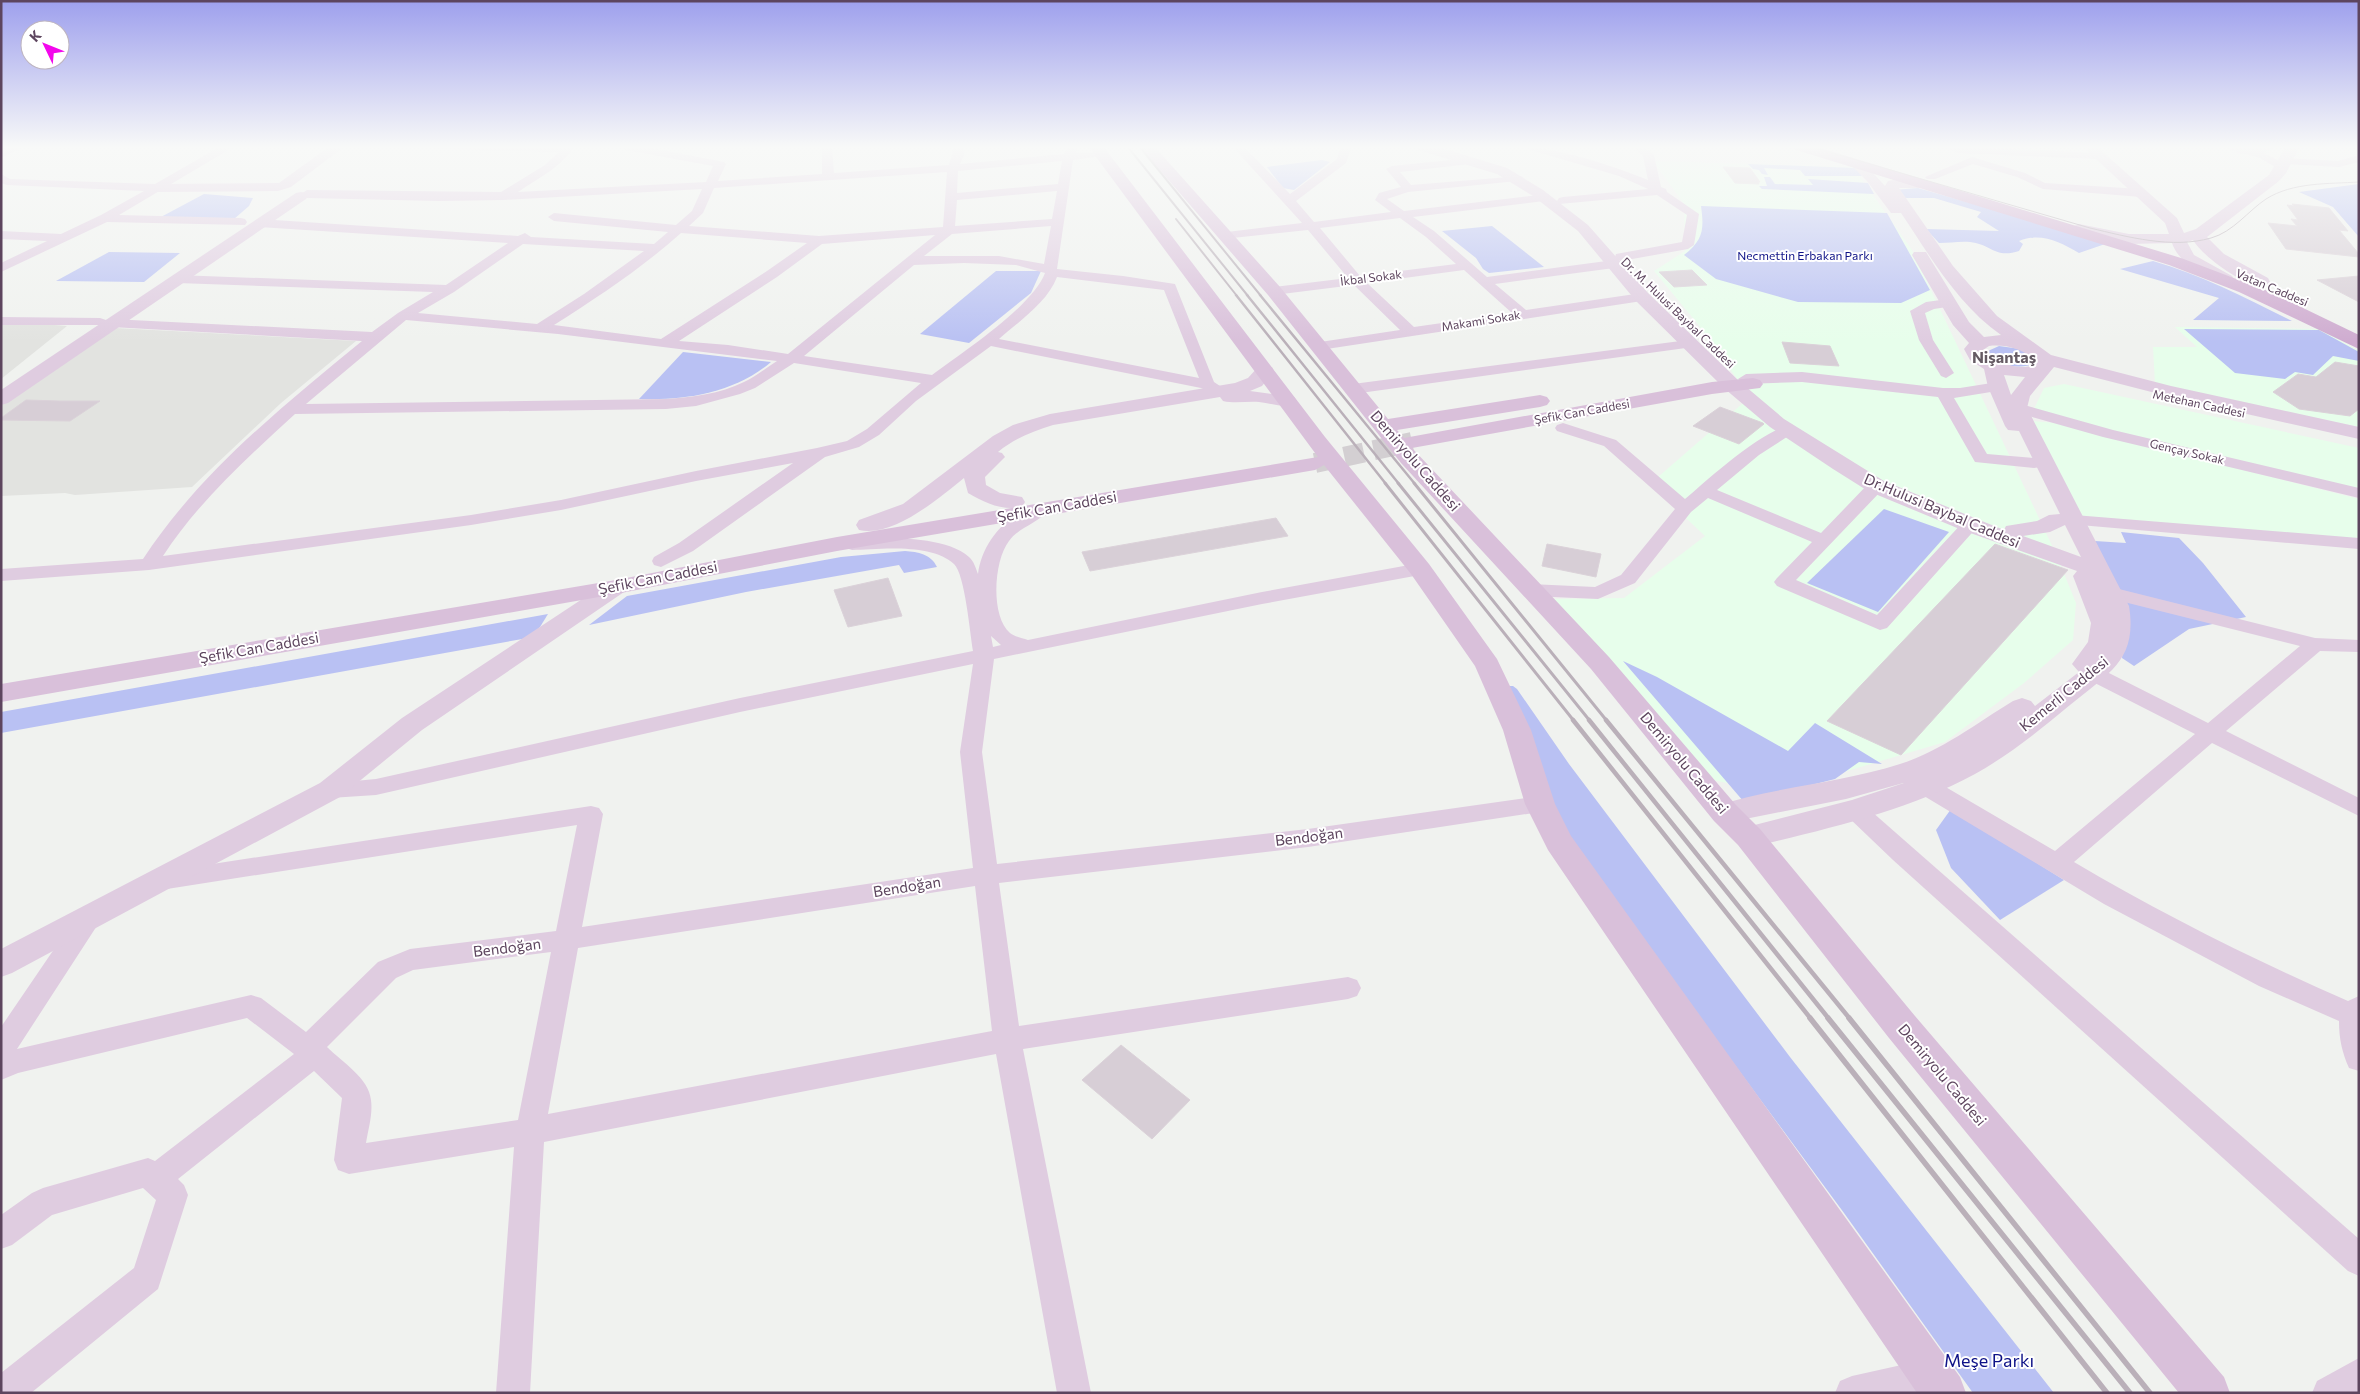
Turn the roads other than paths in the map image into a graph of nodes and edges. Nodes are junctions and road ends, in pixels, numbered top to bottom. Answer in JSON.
{"nodes":[{"id":1,"x":117,"y":211,"type":"edge"},
{"id":2,"x":253,"y":211,"type":"edge"},
{"id":3,"x":277,"y":211,"type":"edge"},
{"id":4,"x":557,"y":211,"type":"edge"},
{"id":5,"x":698,"y":211,"type":"edge"},
{"id":6,"x":950,"y":211,"type":"edge"},
{"id":7,"x":1060,"y":211,"type":"edge"},
{"id":8,"x":1133,"y":211,"type":"edge"},
{"id":9,"x":1206,"y":211,"type":"edge"},
{"id":10,"x":1299,"y":211,"type":"edge"},
{"id":11,"x":1396,"y":211,"type":"edge"},
{"id":12,"x":1432,"y":211,"type":"edge"},
{"id":13,"x":1561,"y":211,"type":"edge"},
{"id":14,"x":1575,"y":211,"type":"edge"},
{"id":15,"x":1689,"y":211,"type":"edge"},
{"id":16,"x":1897,"y":211,"type":"edge"},
{"id":17,"x":1908,"y":211,"type":"edge"},
{"id":18,"x":2020,"y":211,"type":"edge"},
{"id":19,"x":2045,"y":211,"type":"edge"},
{"id":20,"x":2156,"y":211,"type":"edge"},
{"id":21,"x":2228,"y":211,"type":"edge"},
{"id":22,"x":1401,"y":215,"type":"junction"},
{"id":23,"x":554,"y":217,"type":"junction"},
{"id":24,"x":105,"y":218,"type":"junction"},
{"id":25,"x":2043,"y":219,"type":"junction"},
{"id":26,"x":241,"y":222,"type":"junction"},
{"id":27,"x":1058,"y":222,"type":"junction"},
{"id":28,"x":2086,"y":222,"type":"junction"},
{"id":29,"x":259,"y":223,"type":"junction"},
{"id":30,"x":1312,"y":226,"type":"junction"},
{"id":31,"x":2204,"y":228,"type":"junction"},
{"id":32,"x":679,"y":229,"type":"junction"},
{"id":33,"x":949,"y":230,"type":"junction"},
{"id":34,"x":1,"y":235,"type":"edge"},
{"id":35,"x":2177,"y":235,"type":"junction"},
{"id":36,"x":1228,"y":236,"type":"junction"},
{"id":37,"x":64,"y":238,"type":"junction"},
{"id":38,"x":520,"y":240,"type":"junction"},
{"id":39,"x":819,"y":240,"type":"junction"},
{"id":40,"x":2148,"y":240,"type":"junction"},
{"id":41,"x":657,"y":248,"type":"junction"},
{"id":42,"x":912,"y":261,"type":"junction"},
{"id":43,"x":1618,"y":261,"type":"junction"},
{"id":44,"x":1468,"y":266,"type":"junction"},
{"id":45,"x":1,"y":268,"type":"edge"},
{"id":46,"x":1051,"y":271,"type":"junction"},
{"id":47,"x":177,"y":279,"type":"junction"},
{"id":48,"x":1357,"y":280,"type":"junction"},
{"id":49,"x":1485,"y":281,"type":"junction"},
{"id":50,"x":2229,"y":282,"type":"junction"},
{"id":51,"x":2262,"y":282,"type":"junction"},
{"id":52,"x":449,"y":289,"type":"junction"},
{"id":53,"x":1274,"y":291,"type":"junction"},
{"id":54,"x":1642,"y":297,"type":"junction"},
{"id":55,"x":1948,"y":303,"type":"junction"},
{"id":56,"x":1523,"y":315,"type":"junction"},
{"id":57,"x":403,"y":316,"type":"junction"},
{"id":58,"x":1,"y":321,"type":"edge"},
{"id":59,"x":106,"y":322,"type":"junction"},
{"id":60,"x":540,"y":328,"type":"junction"},
{"id":61,"x":2359,"y":328,"type":"edge"},
{"id":62,"x":1412,"y":332,"type":"junction"},
{"id":63,"x":376,"y":337,"type":"junction"},
{"id":64,"x":988,"y":341,"type":"junction"},
{"id":65,"x":1980,"y":343,"type":"junction"},
{"id":66,"x":2359,"y":343,"type":"edge"},
{"id":67,"x":664,"y":344,"type":"junction"},
{"id":68,"x":1688,"y":344,"type":"junction"},
{"id":69,"x":1320,"y":346,"type":"junction"},
{"id":70,"x":2029,"y":348,"type":"junction"},
{"id":71,"x":792,"y":358,"type":"junction"},
{"id":72,"x":2043,"y":364,"type":"junction"},
{"id":73,"x":1993,"y":366,"type":"junction"},
{"id":74,"x":1265,"y":371,"type":"junction"},
{"id":75,"x":1946,"y":374,"type":"dead end"},
{"id":76,"x":934,"y":380,"type":"junction"},
{"id":77,"x":1739,"y":380,"type":"junction"},
{"id":78,"x":1696,"y":386,"type":"junction"},
{"id":79,"x":1998,"y":387,"type":"junction"},
{"id":80,"x":1,"y":388,"type":"edge"},
{"id":81,"x":1214,"y":388,"type":"junction"},
{"id":82,"x":1353,"y":388,"type":"junction"},
{"id":83,"x":1943,"y":393,"type":"junction"},
{"id":84,"x":1,"y":399,"type":"edge"},
{"id":85,"x":1287,"y":402,"type":"junction"},
{"id":86,"x":2017,"y":408,"type":"junction"},
{"id":87,"x":289,"y":409,"type":"junction"},
{"id":88,"x":1563,"y":428,"type":"junction"},
{"id":89,"x":1786,"y":430,"type":"junction"},
{"id":90,"x":2359,"y":433,"type":"edge"},
{"id":91,"x":2359,"y":439,"type":"edge"},
{"id":92,"x":1402,"y":440,"type":"junction"},
{"id":93,"x":819,"y":453,"type":"junction"},
{"id":94,"x":2034,"y":462,"type":"junction"},
{"id":95,"x":1876,"y":486,"type":"junction"},
{"id":96,"x":1706,"y":491,"type":"junction"},
{"id":97,"x":2359,"y":493,"type":"edge"},
{"id":98,"x":1014,"y":502,"type":"junction"},
{"id":99,"x":1685,"y":508,"type":"junction"},
{"id":100,"x":1039,"y":510,"type":"junction"},
{"id":101,"x":2065,"y":520,"type":"junction"},
{"id":102,"x":867,"y":525,"type":"junction"},
{"id":103,"x":1970,"y":525,"type":"junction"},
{"id":104,"x":2014,"y":531,"type":"junction"},
{"id":105,"x":1824,"y":540,"type":"junction"},
{"id":106,"x":837,"y":544,"type":"junction"},
{"id":107,"x":2359,"y":544,"type":"edge"},
{"id":108,"x":661,"y":561,"type":"junction"},
{"id":109,"x":149,"y":564,"type":"junction"},
{"id":110,"x":1420,"y":569,"type":"junction"},
{"id":111,"x":2091,"y":570,"type":"junction"},
{"id":112,"x":1,"y":575,"type":"edge"},
{"id":113,"x":616,"y":587,"type":"junction"},
{"id":114,"x":1530,"y":590,"type":"junction"},
{"id":115,"x":2315,"y":644,"type":"junction"},
{"id":116,"x":982,"y":645,"type":"junction"},
{"id":117,"x":1028,"y":646,"type":"junction"},
{"id":118,"x":2359,"y":646,"type":"edge"},
{"id":119,"x":2094,"y":674,"type":"junction"},
{"id":120,"x":1,"y":676,"type":"edge"},
{"id":121,"x":1,"y":693,"type":"edge"},
{"id":122,"x":2210,"y":733,"type":"junction"},
{"id":123,"x":1915,"y":780,"type":"junction"},
{"id":124,"x":330,"y":790,"type":"junction"},
{"id":125,"x":1540,"y":804,"type":"junction"},
{"id":126,"x":2359,"y":808,"type":"edge"},
{"id":127,"x":1855,"y":810,"type":"junction"},
{"id":128,"x":1737,"y":825,"type":"junction"},
{"id":129,"x":2056,"y":864,"type":"junction"},
{"id":130,"x":986,"y":875,"type":"junction"},
{"id":131,"x":156,"y":881,"type":"junction"},
{"id":132,"x":89,"y":918,"type":"junction"},
{"id":133,"x":566,"y":940,"type":"junction"},
{"id":134,"x":1,"y":964,"type":"edge"},
{"id":135,"x":1348,"y":988,"type":"dead end"},
{"id":136,"x":2356,"y":1014,"type":"edge"},
{"id":137,"x":1007,"y":1040,"type":"junction"},
{"id":138,"x":1,"y":1050,"type":"edge"},
{"id":139,"x":312,"y":1051,"type":"junction"},
{"id":140,"x":2359,"y":1059,"type":"edge"},
{"id":141,"x":1,"y":1068,"type":"edge"},
{"id":142,"x":530,"y":1131,"type":"junction"},
{"id":143,"x":155,"y":1179,"type":"junction"},
{"id":144,"x":1,"y":1234,"type":"edge"},
{"id":145,"x":2359,"y":1260,"type":"edge"},
{"id":146,"x":2359,"y":1375,"type":"edge"},
{"id":147,"x":1939,"y":1384,"type":"edge"},
{"id":148,"x":4,"y":1393,"type":"edge"},
{"id":149,"x":513,"y":1393,"type":"edge"},
{"id":150,"x":1074,"y":1393,"type":"edge"},
{"id":151,"x":1852,"y":1393,"type":"edge"},
{"id":152,"x":2208,"y":1393,"type":"edge"},
{"id":153,"x":2330,"y":1393,"type":"edge"}],
"edges":[{"from":1,"to":24,"type":"street"},
{"from":2,"to":26,"type":"street"},
{"from":3,"to":29,"type":"street"},
{"from":4,"to":23,"type":"street"},
{"from":5,"to":32,"type":"street"},
{"from":6,"to":33,"type":"street"},
{"from":7,"to":27,"type":"street"},
{"from":8,"to":74,"type":"main road"},
{"from":9,"to":36,"type":"main road","name":"Demiryolu Caddesi"},
{"from":10,"to":30,"type":"street"},
{"from":11,"to":22,"type":"street"},
{"from":12,"to":22,"type":"street"},
{"from":13,"to":43,"type":"street","name":"Dr. M. Hulusi Baybal Caddesi"},
{"from":14,"to":43,"type":"street","name":"Dr. M. Hulusi Baybal Caddesi"},
{"from":15,"to":43,"type":"street"},
{"from":16,"to":55,"type":"street"},
{"from":17,"to":70,"type":"street"},
{"from":18,"to":25,"type":"main road","name":"Vatan Caddesi"},
{"from":19,"to":28,"type":"main road","name":"Vatan Caddesi"},
{"from":20,"to":35,"type":"street"},
{"from":21,"to":31,"type":"street"},
{"from":22,"to":30,"type":"street"},
{"from":22,"to":44,"type":"street"},
{"from":23,"to":32,"type":"street"},
{"from":23,"to":38,"type":"street"},
{"from":24,"to":26,"type":"street"},
{"from":24,"to":37,"type":"street"},
{"from":25,"to":40,"type":"street"},
{"from":25,"to":50,"type":"main road","name":"Vatan Caddesi"},
{"from":26,"to":59,"type":"street"},
{"from":27,"to":33,"type":"street"},
{"from":27,"to":46,"type":"street"},
{"from":28,"to":35,"type":"street"},
{"from":28,"to":40,"type":"main road","name":"Vatan Caddesi"},
{"from":29,"to":38,"type":"street"},
{"from":29,"to":47,"type":"street"},
{"from":30,"to":36,"type":"street"},
{"from":30,"to":48,"type":"street"},
{"from":31,"to":35,"type":"street"},
{"from":31,"to":51,"type":"street"},
{"from":32,"to":39,"type":"street"},
{"from":32,"to":41,"type":"street"},
{"from":33,"to":39,"type":"street"},
{"from":33,"to":42,"type":"street"},
{"from":34,"to":37,"type":"street"},
{"from":35,"to":40,"type":"main road","name":"Vatan Caddesi"},
{"from":35,"to":50,"type":"street"},
{"from":35,"to":51,"type":"main road","name":"Vatan Caddesi"},
{"from":36,"to":53,"type":"main road","name":"Demiryolu Caddesi"},
{"from":37,"to":45,"type":"street"},
{"from":38,"to":41,"type":"street"},
{"from":38,"to":52,"type":"street"},
{"from":39,"to":67,"type":"street"},
{"from":41,"to":60,"type":"street"},
{"from":42,"to":46,"type":"street"},
{"from":42,"to":71,"type":"street"},
{"from":43,"to":49,"type":"street"},
{"from":43,"to":54,"type":"street","name":"Dr. M. Hulusi Baybal Caddesi"},
{"from":43,"to":77,"type":"street","name":"Dr. M. Hulusi Baybal Caddesi"},
{"from":44,"to":48,"type":"street","name":"İkbal Sokak"},
{"from":44,"to":49,"type":"street"},
{"from":46,"to":64,"type":"street"},
{"from":46,"to":81,"type":"street"},
{"from":47,"to":52,"type":"street"},
{"from":47,"to":59,"type":"street"},
{"from":48,"to":53,"type":"street","name":"İkbal Sokak"},
{"from":48,"to":62,"type":"street"},
{"from":49,"to":56,"type":"street"},
{"from":50,"to":66,"type":"main road","name":"Vatan Caddesi"},
{"from":51,"to":61,"type":"main road","name":"Vatan Caddesi"},
{"from":52,"to":57,"type":"street"},
{"from":53,"to":69,"type":"main road","name":"Demiryolu Caddesi"},
{"from":54,"to":56,"type":"street","name":"Makami Sokak"},
{"from":54,"to":68,"type":"street","name":"Dr. M. Hulusi Baybal Caddesi"},
{"from":55,"to":65,"type":"street"},
{"from":55,"to":75,"type":"street"},
{"from":56,"to":62,"type":"street","name":"Makami Sokak"},
{"from":57,"to":60,"type":"street"},
{"from":57,"to":63,"type":"street"},
{"from":58,"to":59,"type":"street"},
{"from":59,"to":63,"type":"street"},
{"from":59,"to":80,"type":"street"},
{"from":59,"to":84,"type":"street"},
{"from":60,"to":67,"type":"street"},
{"from":62,"to":69,"type":"street","name":"Makami Sokak"},
{"from":63,"to":87,"type":"street"},
{"from":64,"to":76,"type":"street"},
{"from":64,"to":81,"type":"street"},
{"from":65,"to":70,"type":"street"},
{"from":65,"to":73,"type":"street"},
{"from":67,"to":71,"type":"street"},
{"from":68,"to":77,"type":"street","name":"Dr. M. Hulusi Baybal Caddesi"},
{"from":68,"to":82,"type":"street"},
{"from":69,"to":82,"type":"main road","name":"Demiryolu Caddesi"},
{"from":70,"to":72,"type":"street"},
{"from":71,"to":76,"type":"street"},
{"from":71,"to":87,"type":"street"},
{"from":72,"to":73,"type":"street"},
{"from":72,"to":86,"type":"street"},
{"from":72,"to":90,"type":"street","name":"Metehan Caddesi"},
{"from":72,"to":91,"type":"street","name":"Metehan Caddesi"},
{"from":73,"to":79,"type":"street","name":"Kemerli Caddesi"},
{"from":74,"to":81,"type":"street"},
{"from":74,"to":85,"type":"main road"},
{"from":76,"to":93,"type":"street"},
{"from":77,"to":78,"type":"main road","name":"Şefik Can Caddesi"},
{"from":77,"to":83,"type":"street"},
{"from":77,"to":89,"type":"street","name":"Dr.Hulusi Baybal Caddesi"},
{"from":77,"to":104,"type":"street","name":"Dr.Hulusi Baybal Caddesi"},
{"from":78,"to":88,"type":"main road"},
{"from":78,"to":92,"type":"main road","name":"Şefik Can Caddesi"},
{"from":78,"to":92,"type":"main road"},
{"from":79,"to":83,"type":"street"},
{"from":79,"to":94,"type":"street","name":"Kemerli Caddesi"},
{"from":81,"to":102,"type":"street"},
{"from":82,"to":92,"type":"main road","name":"Demiryolu Caddesi"},
{"from":83,"to":94,"type":"street"},
{"from":85,"to":98,"type":"street"},
{"from":85,"to":110,"type":"main road"},
{"from":86,"to":97,"type":"street","name":"Gençay Sokak"},
{"from":86,"to":101,"type":"street","name":"Kemerli Caddesi"},
{"from":87,"to":109,"type":"street"},
{"from":88,"to":92,"type":"main road"},
{"from":88,"to":99,"type":"street"},
{"from":89,"to":95,"type":"street","name":"Dr.Hulusi Baybal Caddesi"},
{"from":89,"to":96,"type":"street"},
{"from":92,"to":114,"type":"main road","name":"Demiryolu Caddesi"},
{"from":93,"to":108,"type":"street"},
{"from":93,"to":109,"type":"street"},
{"from":94,"to":101,"type":"street","name":"Kemerli Caddesi"},
{"from":95,"to":103,"type":"street","name":"Dr.Hulusi Baybal Caddesi"},
{"from":95,"to":105,"type":"street"},
{"from":96,"to":99,"type":"street"},
{"from":96,"to":105,"type":"street"},
{"from":98,"to":100,"type":"main road","name":"Şefik Can Caddesi"},
{"from":98,"to":102,"type":"main road","name":"Şefik Can Caddesi"},
{"from":99,"to":114,"type":"street"},
{"from":100,"to":106,"type":"main road","name":"Şefik Can Caddesi"},
{"from":100,"to":117,"type":"street"},
{"from":101,"to":104,"type":"street"},
{"from":101,"to":107,"type":"street"},
{"from":101,"to":111,"type":"street","name":"Kemerli Caddesi"},
{"from":101,"to":111,"type":"street","name":"Kemerli Caddesi"},
{"from":102,"to":108,"type":"main road","name":"Şefik Can Caddesi"},
{"from":103,"to":105,"type":"street"},
{"from":103,"to":111,"type":"street","name":"Dr.Hulusi Baybal Caddesi"},
{"from":104,"to":111,"type":"street","name":"Dr.Hulusi Baybal Caddesi"},
{"from":106,"to":113,"type":"main road","name":"Şefik Can Caddesi"},
{"from":106,"to":116,"type":"street"},
{"from":108,"to":120,"type":"main road","name":"Şefik Can Caddesi"},
{"from":109,"to":112,"type":"street"},
{"from":110,"to":117,"type":"street"},
{"from":110,"to":125,"type":"main road"},
{"from":111,"to":115,"type":"street"},
{"from":111,"to":119,"type":"street","name":"Kemerli Caddesi"},
{"from":111,"to":123,"type":"street","name":"Kemerli Caddesi"},
{"from":113,"to":121,"type":"main road","name":"Şefik Can Caddesi"},
{"from":113,"to":124,"type":"street"},
{"from":114,"to":128,"type":"main road","name":"Demiryolu Caddesi"},
{"from":115,"to":118,"type":"street"},
{"from":115,"to":122,"type":"street"},
{"from":116,"to":117,"type":"street"},
{"from":116,"to":124,"type":"street"},
{"from":116,"to":130,"type":"street"},
{"from":119,"to":122,"type":"street"},
{"from":119,"to":123,"type":"street","name":"Kemerli Caddesi"},
{"from":122,"to":126,"type":"street"},
{"from":122,"to":129,"type":"street"},
{"from":123,"to":127,"type":"street","name":"Kemerli Caddesi"},
{"from":123,"to":128,"type":"street","name":"Kemerli Caddesi"},
{"from":123,"to":129,"type":"street"},
{"from":124,"to":131,"type":"street"},
{"from":125,"to":130,"type":"street","name":"Bendoğan"},
{"from":125,"to":147,"type":"main road"},
{"from":127,"to":128,"type":"street","name":"Kemerli Caddesi"},
{"from":127,"to":145,"type":"street"},
{"from":128,"to":152,"type":"main road","name":"Demiryolu Caddesi"},
{"from":129,"to":136,"type":"street"},
{"from":130,"to":133,"type":"street","name":"Bendoğan"},
{"from":130,"to":137,"type":"street"},
{"from":131,"to":132,"type":"street"},
{"from":131,"to":133,"type":"street"},
{"from":132,"to":134,"type":"street"},
{"from":132,"to":138,"type":"street"},
{"from":133,"to":139,"type":"street","name":"Bendoğan"},
{"from":133,"to":142,"type":"street"},
{"from":135,"to":137,"type":"street"},
{"from":136,"to":140,"type":"street"},
{"from":137,"to":142,"type":"street"},
{"from":137,"to":150,"type":"street"},
{"from":139,"to":141,"type":"street"},
{"from":139,"to":142,"type":"street"},
{"from":139,"to":143,"type":"street","name":"Bendoğan"},
{"from":142,"to":149,"type":"street"},
{"from":143,"to":144,"type":"street"},
{"from":143,"to":148,"type":"street"},
{"from":146,"to":153,"type":"street"},
{"from":147,"to":151,"type":"street"}]}
